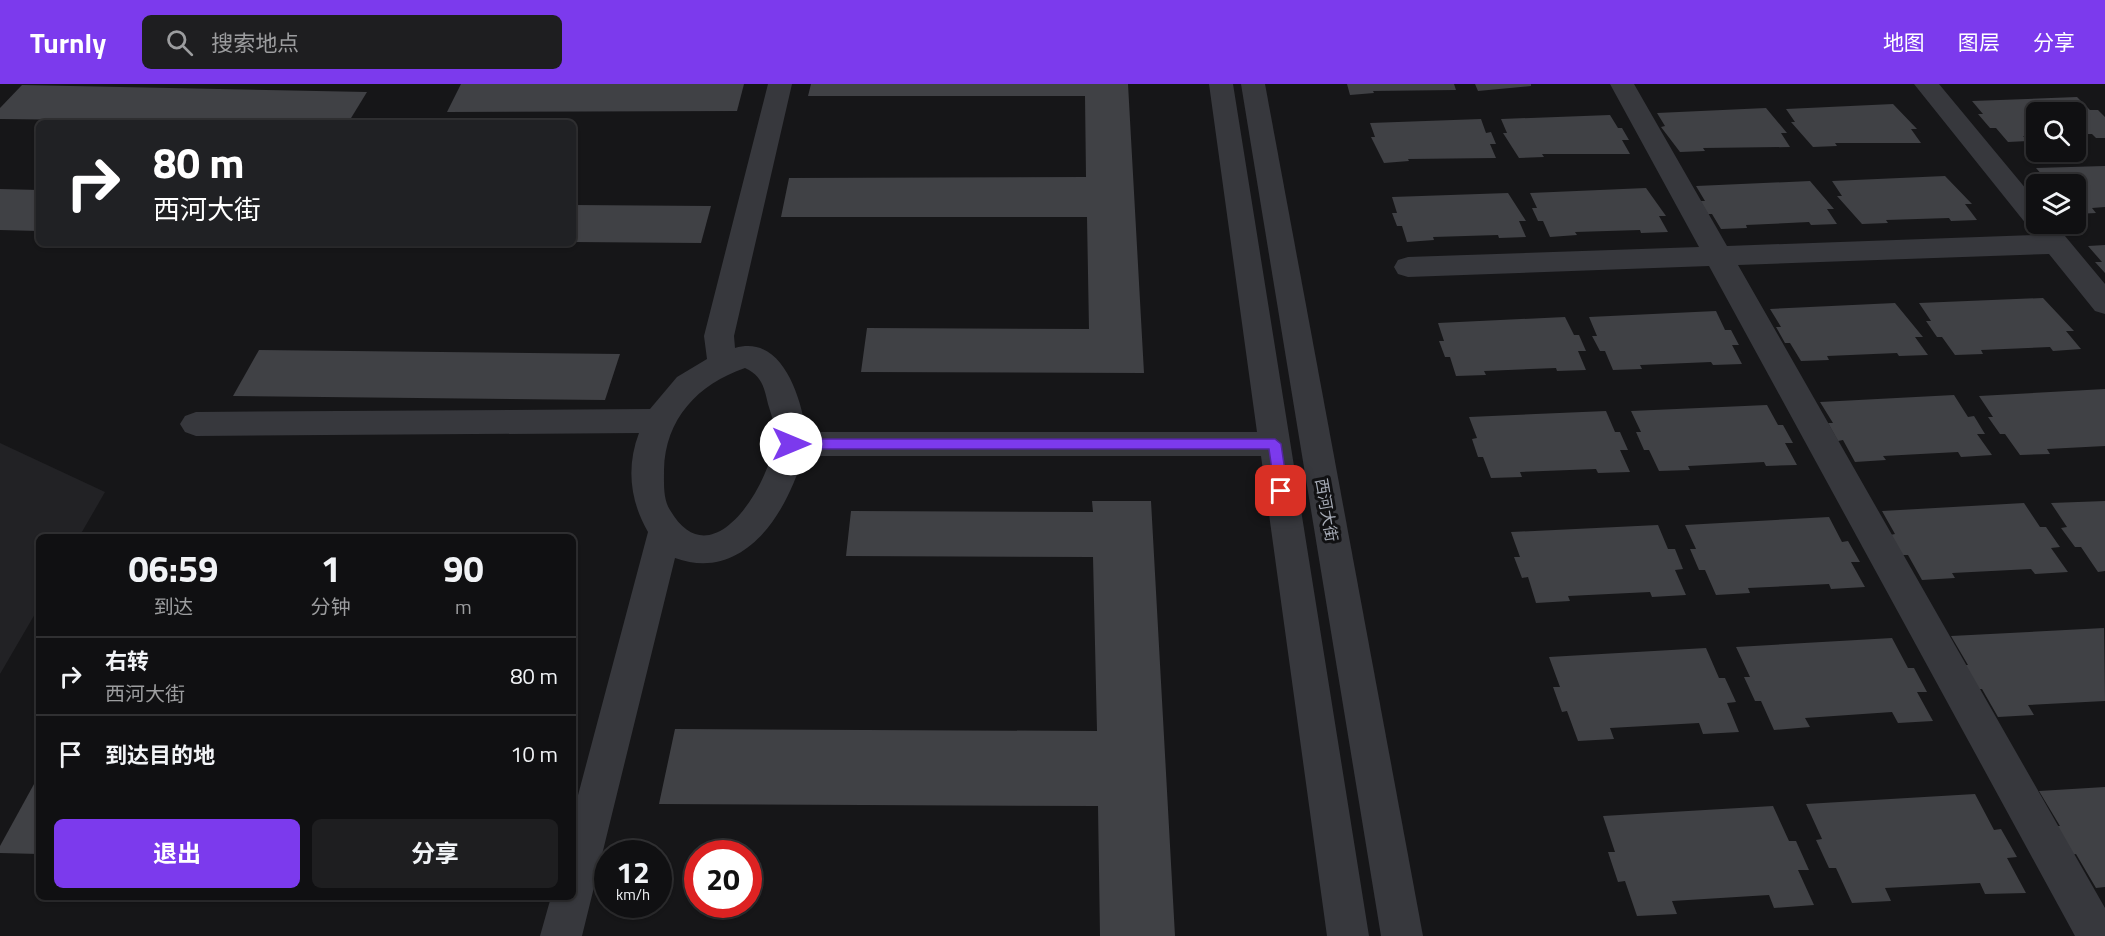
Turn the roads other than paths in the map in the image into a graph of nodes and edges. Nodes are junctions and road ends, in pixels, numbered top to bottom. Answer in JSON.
{"nodes":[{"id":1,"x":780,"y":84,"type":"edge"},
{"id":2,"x":1221,"y":84,"type":"edge"},
{"id":3,"x":1252,"y":84,"type":"edge"},
{"id":4,"x":1622,"y":84,"type":"edge"},
{"id":5,"x":1926,"y":84,"type":"edge"},
{"id":6,"x":2026,"y":207,"type":"edge"},
{"id":7,"x":2026,"y":230,"type":"edge"},
{"id":8,"x":2048,"y":234,"type":"edge"},
{"id":9,"x":1718,"y":256,"type":"junction"},
{"id":10,"x":1408,"y":267,"type":"dead end"},
{"id":11,"x":2105,"y":304,"type":"edge"},
{"id":12,"x":722,"y":362,"type":"junction"},
{"id":13,"x":657,"y":421,"type":"junction"},
{"id":14,"x":196,"y":424,"type":"dead end"},
{"id":15,"x":791,"y":444,"type":"junction"},
{"id":16,"x":1275,"y":444,"type":"junction"},
{"id":17,"x":665,"y":531,"type":"junction"},
{"id":18,"x":576,"y":879,"type":"edge"},
{"id":19,"x":570,"y":900,"type":"edge"},
{"id":20,"x":561,"y":936,"type":"edge"},
{"id":21,"x":1348,"y":936,"type":"edge"},
{"id":22,"x":1402,"y":936,"type":"edge"},
{"id":23,"x":2098,"y":936,"type":"edge"}],
"edges":[{"from":1,"to":12,"type":"street"},
{"from":2,"to":16,"type":"street"},
{"from":3,"to":22,"type":"street","name":"西河大街"},
{"from":4,"to":9,"type":"street"},
{"from":5,"to":6,"type":"street"},
{"from":7,"to":9,"type":"street"},
{"from":8,"to":11,"type":"street"},
{"from":9,"to":10,"type":"street"},
{"from":9,"to":23,"type":"street"},
{"from":12,"to":13,"type":"street"},
{"from":12,"to":15,"type":"street"},
{"from":13,"to":14,"type":"street"},
{"from":13,"to":17,"type":"street"},
{"from":15,"to":16,"type":"street"},
{"from":15,"to":17,"type":"street"},
{"from":16,"to":21,"type":"street"},
{"from":17,"to":18,"type":"street"},
{"from":19,"to":20,"type":"street"}]}
